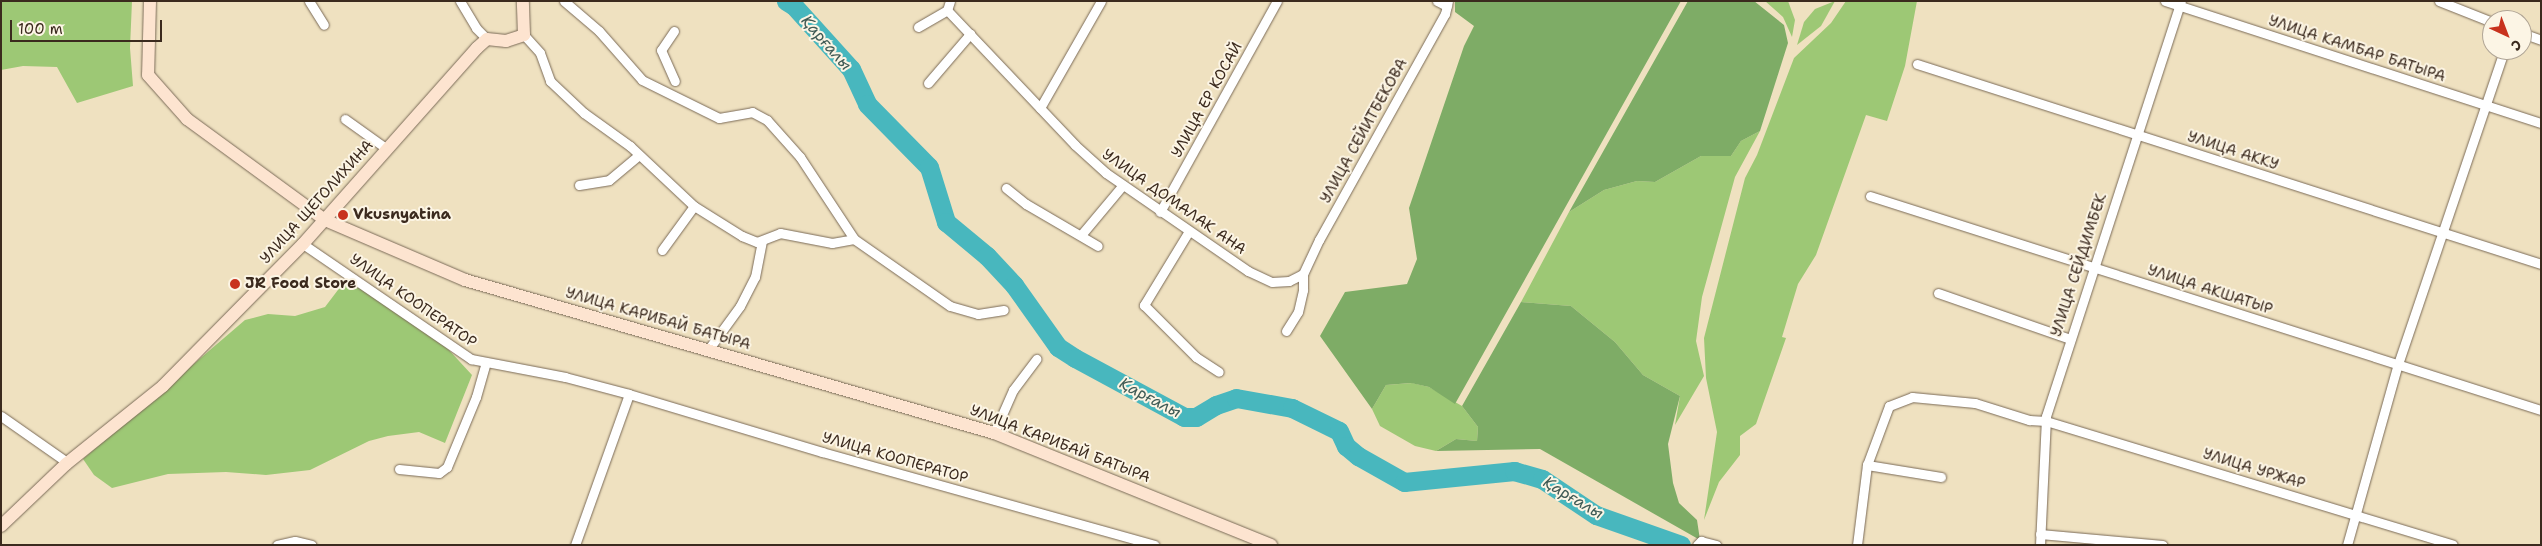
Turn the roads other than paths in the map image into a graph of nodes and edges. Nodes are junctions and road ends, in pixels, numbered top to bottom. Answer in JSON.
{"nodes":[{"id":1,"x":150,"y":1,"type":"edge"},
{"id":2,"x":309,"y":1,"type":"edge"},
{"id":3,"x":460,"y":1,"type":"edge"},
{"id":4,"x":523,"y":1,"type":"edge"},
{"id":5,"x":564,"y":1,"type":"edge"},
{"id":6,"x":1101,"y":1,"type":"edge"},
{"id":7,"x":1278,"y":1,"type":"edge"},
{"id":8,"x":1437,"y":1,"type":"edge"},
{"id":9,"x":2165,"y":1,"type":"edge"},
{"id":10,"x":2439,"y":1,"type":"edge"},
{"id":11,"x":1447,"y":4,"type":"edge"},
{"id":12,"x":2180,"y":4,"type":"edge"},
{"id":13,"x":949,"y":6,"type":"edge"},
{"id":14,"x":2482,"y":18,"type":"edge"},
{"id":15,"x":324,"y":25,"type":"dead end"},
{"id":16,"x":918,"y":27,"type":"dead end"},
{"id":17,"x":674,"y":31,"type":"dead end"},
{"id":18,"x":970,"y":34,"type":"junction"},
{"id":19,"x":524,"y":36,"type":"junction"},
{"id":20,"x":488,"y":39,"type":"junction"},
{"id":21,"x":2501,"y":60,"type":"edge"},
{"id":22,"x":1917,"y":64,"type":"dead end"},
{"id":23,"x":928,"y":83,"type":"dead end"},
{"id":24,"x":666,"y":91,"type":"junction"},
{"id":25,"x":2486,"y":106,"type":"junction"},
{"id":26,"x":1040,"y":108,"type":"junction"},
{"id":27,"x":345,"y":120,"type":"dead end"},
{"id":28,"x":2541,"y":123,"type":"edge"},
{"id":29,"x":2136,"y":134,"type":"junction"},
{"id":30,"x":387,"y":149,"type":"junction"},
{"id":31,"x":639,"y":155,"type":"junction"},
{"id":32,"x":579,"y":185,"type":"dead end"},
{"id":33,"x":1123,"y":186,"type":"junction"},
{"id":34,"x":1006,"y":188,"type":"dead end"},
{"id":35,"x":1870,"y":196,"type":"dead end"},
{"id":36,"x":694,"y":206,"type":"junction"},
{"id":37,"x":1160,"y":212,"type":"junction"},
{"id":38,"x":325,"y":220,"type":"junction"},
{"id":39,"x":1189,"y":231,"type":"junction"},
{"id":40,"x":2441,"y":232,"type":"junction"},
{"id":41,"x":1081,"y":235,"type":"junction"},
{"id":42,"x":854,"y":239,"type":"junction"},
{"id":43,"x":762,"y":241,"type":"junction"},
{"id":44,"x":303,"y":244,"type":"junction"},
{"id":45,"x":1098,"y":246,"type":"dead end"},
{"id":46,"x":662,"y":250,"type":"dead end"},
{"id":47,"x":2541,"y":264,"type":"edge"},
{"id":48,"x":2093,"y":267,"type":"junction"},
{"id":49,"x":1303,"y":274,"type":"junction"},
{"id":50,"x":1938,"y":293,"type":"dead end"},
{"id":51,"x":1004,"y":310,"type":"dead end"},
{"id":52,"x":1286,"y":332,"type":"dead end"},
{"id":53,"x":2070,"y":339,"type":"junction"},
{"id":54,"x":708,"y":350,"type":"junction"},
{"id":55,"x":1036,"y":359,"type":"dead end"},
{"id":56,"x":486,"y":363,"type":"junction"},
{"id":57,"x":2398,"y":364,"type":"junction"},
{"id":58,"x":1220,"y":372,"type":"dead end"},
{"id":59,"x":629,"y":394,"type":"junction"},
{"id":60,"x":2541,"y":410,"type":"edge"},
{"id":61,"x":1,"y":416,"type":"edge"},
{"id":62,"x":2046,"y":421,"type":"junction"},
{"id":63,"x":994,"y":433,"type":"junction"},
{"id":64,"x":68,"y":463,"type":"junction"},
{"id":65,"x":1867,"y":465,"type":"junction"},
{"id":66,"x":398,"y":469,"type":"dead end"},
{"id":67,"x":1941,"y":477,"type":"dead end"},
{"id":68,"x":2355,"y":514,"type":"junction"},
{"id":69,"x":1,"y":526,"type":"edge"},
{"id":70,"x":2040,"y":534,"type":"junction"},
{"id":71,"x":1697,"y":544,"type":"edge"},
{"id":72,"x":277,"y":545,"type":"edge"},
{"id":73,"x":312,"y":545,"type":"edge"},
{"id":74,"x":575,"y":545,"type":"edge"},
{"id":75,"x":1154,"y":545,"type":"edge"},
{"id":76,"x":1271,"y":545,"type":"edge"},
{"id":77,"x":1716,"y":545,"type":"edge"},
{"id":78,"x":1857,"y":545,"type":"edge"},
{"id":79,"x":2040,"y":545,"type":"edge"},
{"id":80,"x":2163,"y":545,"type":"edge"},
{"id":81,"x":2347,"y":545,"type":"edge"},
{"id":82,"x":2453,"y":545,"type":"edge"}],
"edges":[{"from":1,"to":38,"type":"street","name":"УЛИЦА КАРИБАЙ БАТЫРА"},
{"from":2,"to":15,"type":"street"},
{"from":3,"to":20,"type":"street"},
{"from":4,"to":19,"type":"street"},
{"from":5,"to":24,"type":"street"},
{"from":6,"to":26,"type":"street"},
{"from":7,"to":37,"type":"street","name":"УЛИЦА ЕР КОСАЙ"},
{"from":8,"to":11,"type":"street"},
{"from":9,"to":12,"type":"street","name":"УЛИЦА КАМБАР БАТЫРА"},
{"from":10,"to":14,"type":"street"},
{"from":11,"to":49,"type":"street","name":"УЛИЦА СЕЙИТБЕКОВА"},
{"from":12,"to":25,"type":"street","name":"УЛИЦА КАМБАР БАТЫРА"},
{"from":12,"to":29,"type":"street","name":"УЛИЦА СЕЙДИМБЕК"},
{"from":13,"to":16,"type":"street"},
{"from":13,"to":18,"type":"street","name":"УЛИЦА ДОМАЛАК АНА"},
{"from":17,"to":24,"type":"street"},
{"from":18,"to":23,"type":"street"},
{"from":18,"to":26,"type":"street","name":"УЛИЦА ДОМАЛАК АНА"},
{"from":19,"to":20,"type":"street"},
{"from":19,"to":31,"type":"street"},
{"from":20,"to":30,"type":"street","name":"УЛИЦА ЩЕГОЛИХИНА"},
{"from":21,"to":25,"type":"street"},
{"from":22,"to":29,"type":"street","name":"УЛИЦА АККУ"},
{"from":24,"to":42,"type":"street"},
{"from":25,"to":28,"type":"street","name":"УЛИЦА КАМБАР БАТЫРА"},
{"from":25,"to":40,"type":"street"},
{"from":26,"to":33,"type":"street","name":"УЛИЦА ДОМАЛАК АНА"},
{"from":27,"to":30,"type":"street"},
{"from":29,"to":40,"type":"street","name":"УЛИЦА АККУ"},
{"from":29,"to":48,"type":"street","name":"УЛИЦА СЕЙДИМБЕК"},
{"from":30,"to":38,"type":"street","name":"УЛИЦА ЩЕГОЛИХИНА"},
{"from":31,"to":32,"type":"street"},
{"from":31,"to":36,"type":"street"},
{"from":33,"to":37,"type":"street","name":"УЛИЦА ДОМАЛАК АНА"},
{"from":33,"to":41,"type":"street"},
{"from":34,"to":41,"type":"street"},
{"from":35,"to":48,"type":"street","name":"УЛИЦА АКШАТЫР"},
{"from":36,"to":43,"type":"street"},
{"from":36,"to":46,"type":"street"},
{"from":37,"to":39,"type":"street","name":"УЛИЦА ДОМАЛАК АНА"},
{"from":38,"to":44,"type":"street","name":"УЛИЦА ЩЕГОЛИХИНА"},
{"from":38,"to":54,"type":"street","name":"УЛИЦА КАРИБАЙ БАТЫРА"},
{"from":39,"to":49,"type":"street","name":"УЛИЦА ДОМАЛАК АНА"},
{"from":39,"to":58,"type":"street"},
{"from":40,"to":47,"type":"street","name":"УЛИЦА АККУ"},
{"from":40,"to":57,"type":"street"},
{"from":41,"to":45,"type":"street"},
{"from":42,"to":43,"type":"street"},
{"from":42,"to":51,"type":"street"},
{"from":43,"to":54,"type":"street"},
{"from":44,"to":56,"type":"street","name":"УЛИЦА КООПЕРАТОР"},
{"from":44,"to":64,"type":"street","name":"УЛИЦА ЩЕГОЛИХИНА"},
{"from":48,"to":53,"type":"street","name":"УЛИЦА СЕЙДИМБЕК"},
{"from":48,"to":57,"type":"street","name":"УЛИЦА АКШАТЫР"},
{"from":49,"to":52,"type":"street"},
{"from":50,"to":53,"type":"street"},
{"from":53,"to":62,"type":"street","name":"УЛИЦА СЕЙДИМБЕК"},
{"from":54,"to":63,"type":"street","name":"УЛИЦА КАРИБАЙ БАТЫРА"},
{"from":55,"to":63,"type":"street"},
{"from":56,"to":59,"type":"street","name":"УЛИЦА КООПЕРАТОР"},
{"from":56,"to":66,"type":"street"},
{"from":57,"to":60,"type":"street","name":"УЛИЦА АКШАТЫР"},
{"from":57,"to":68,"type":"street"},
{"from":59,"to":74,"type":"street"},
{"from":59,"to":75,"type":"street","name":"УЛИЦА КООПЕРАТОР"},
{"from":61,"to":64,"type":"street"},
{"from":62,"to":65,"type":"street","name":"УЛИЦА УРЖАР"},
{"from":62,"to":68,"type":"street","name":"УЛИЦА УРЖАР"},
{"from":62,"to":70,"type":"street","name":"УЛИЦА СЕЙДИМБЕК"},
{"from":63,"to":76,"type":"street","name":"УЛИЦА КАРИБАЙ БАТЫРА"},
{"from":64,"to":69,"type":"street","name":"УЛИЦА ЩЕГОЛИХИНА"},
{"from":65,"to":67,"type":"street"},
{"from":65,"to":78,"type":"street","name":"УЛИЦА УРЖАР"},
{"from":68,"to":81,"type":"street"},
{"from":68,"to":82,"type":"street","name":"УЛИЦА УРЖАР"},
{"from":70,"to":79,"type":"street","name":"УЛИЦА СЕЙДИМБЕК"},
{"from":70,"to":80,"type":"street"},
{"from":71,"to":77,"type":"street"},
{"from":72,"to":73,"type":"street"}]}
